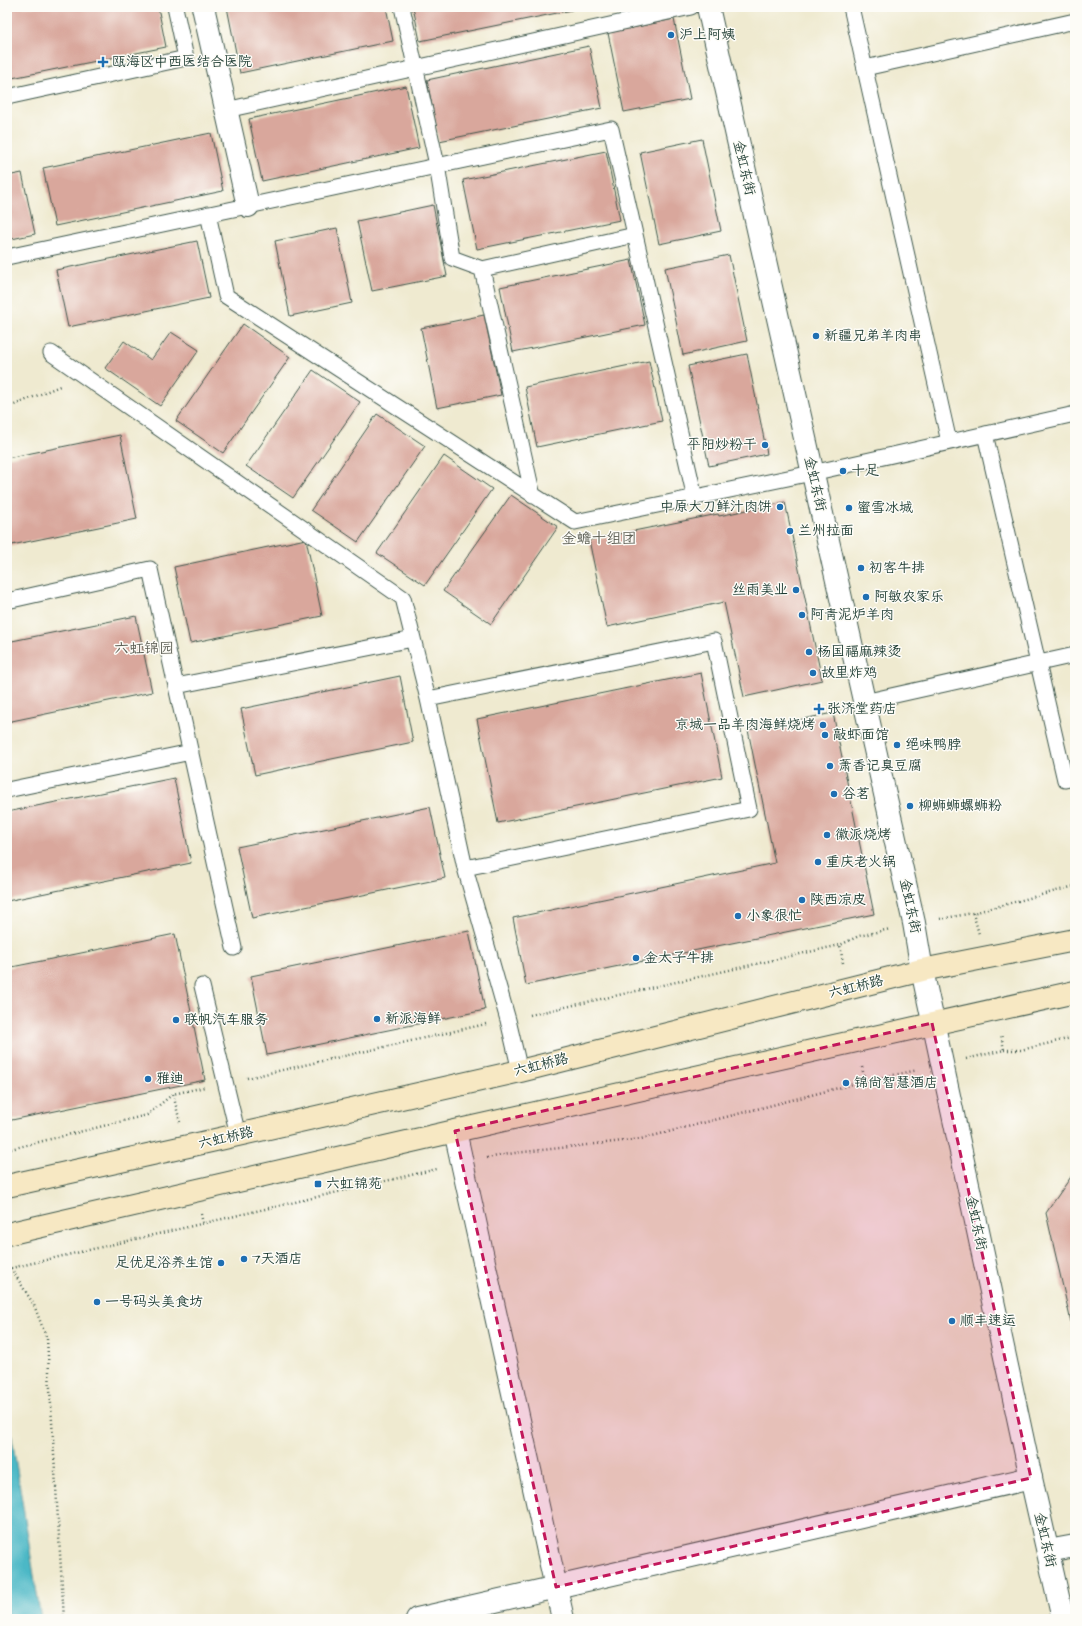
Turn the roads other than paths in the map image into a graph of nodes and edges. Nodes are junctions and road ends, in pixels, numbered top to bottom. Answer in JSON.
{"nodes":[{"id":1,"x":175,"y":7,"type":"edge"},
{"id":2,"x":203,"y":7,"type":"edge"},
{"id":3,"x":402,"y":7,"type":"edge"},
{"id":4,"x":691,"y":7,"type":"edge"},
{"id":5,"x":708,"y":7,"type":"edge"},
{"id":6,"x":851,"y":7,"type":"edge"},
{"id":7,"x":1075,"y":21,"type":"edge"},
{"id":8,"x":416,"y":68,"type":"junction"},
{"id":9,"x":865,"y":68,"type":"junction"},
{"id":10,"x":7,"y":97,"type":"edge"},
{"id":11,"x":226,"y":110,"type":"junction"},
{"id":12,"x":437,"y":165,"type":"junction"},
{"id":13,"x":248,"y":206,"type":"junction"},
{"id":14,"x":208,"y":214,"type":"junction"},
{"id":15,"x":635,"y":235,"type":"junction"},
{"id":16,"x":7,"y":257,"type":"edge"},
{"id":17,"x":482,"y":269,"type":"junction"},
{"id":18,"x":51,"y":353,"type":"dead end"},
{"id":19,"x":1075,"y":414,"type":"edge"},
{"id":20,"x":984,"y":434,"type":"junction"},
{"id":21,"x":949,"y":442,"type":"junction"},
{"id":22,"x":812,"y":473,"type":"junction"},
{"id":23,"x":533,"y":496,"type":"junction"},
{"id":24,"x":695,"y":498,"type":"junction"},
{"id":25,"x":7,"y":601,"type":"edge"},
{"id":26,"x":414,"y":639,"type":"junction"},
{"id":27,"x":1075,"y":655,"type":"edge"},
{"id":28,"x":1038,"y":664,"type":"junction"},
{"id":29,"x":176,"y":686,"type":"junction"},
{"id":30,"x":428,"y":699,"type":"junction"},
{"id":31,"x":864,"y":702,"type":"junction"},
{"id":32,"x":191,"y":752,"type":"junction"},
{"id":33,"x":1075,"y":778,"type":"edge"},
{"id":34,"x":7,"y":790,"type":"edge"},
{"id":35,"x":465,"y":868,"type":"junction"},
{"id":36,"x":1075,"y":940,"type":"edge"},
{"id":37,"x":234,"y":948,"type":"dead end"},
{"id":38,"x":922,"y":970,"type":"junction"},
{"id":39,"x":202,"y":986,"type":"dead end"},
{"id":40,"x":1075,"y":992,"type":"edge"},
{"id":41,"x":932,"y":1023,"type":"junction"},
{"id":42,"x":520,"y":1070,"type":"junction"},
{"id":43,"x":455,"y":1131,"type":"junction"},
{"id":44,"x":238,"y":1135,"type":"junction"},
{"id":45,"x":7,"y":1186,"type":"edge"},
{"id":46,"x":7,"y":1234,"type":"edge"},
{"id":47,"x":1030,"y":1478,"type":"junction"},
{"id":48,"x":1075,"y":1546,"type":"edge"},
{"id":49,"x":1048,"y":1552,"type":"junction"},
{"id":50,"x":556,"y":1587,"type":"junction"},
{"id":51,"x":417,"y":1619,"type":"edge"},
{"id":52,"x":563,"y":1619,"type":"edge"},
{"id":53,"x":1063,"y":1619,"type":"edge"}],
"edges":[{"from":1,"to":10,"type":"lane"},
{"from":2,"to":11,"type":"street"},
{"from":3,"to":8,"type":"lane"},
{"from":4,"to":8,"type":"lane"},
{"from":5,"to":22,"type":"street","name":"金虹东街"},
{"from":6,"to":9,"type":"lane"},
{"from":7,"to":9,"type":"lane"},
{"from":8,"to":11,"type":"lane"},
{"from":8,"to":12,"type":"lane"},
{"from":9,"to":21,"type":"lane"},
{"from":11,"to":13,"type":"street"},
{"from":12,"to":13,"type":"lane"},
{"from":12,"to":15,"type":"lane"},
{"from":12,"to":17,"type":"lane"},
{"from":13,"to":14,"type":"lane"},
{"from":14,"to":16,"type":"lane"},
{"from":14,"to":23,"type":"lane"},
{"from":15,"to":17,"type":"lane"},
{"from":15,"to":24,"type":"lane"},
{"from":17,"to":23,"type":"lane"},
{"from":18,"to":26,"type":"lane"},
{"from":19,"to":20,"type":"lane"},
{"from":20,"to":21,"type":"lane"},
{"from":20,"to":28,"type":"lane"},
{"from":21,"to":22,"type":"lane"},
{"from":22,"to":24,"type":"lane"},
{"from":22,"to":31,"type":"street","name":"金虹东街"},
{"from":23,"to":24,"type":"lane"},
{"from":25,"to":29,"type":"lane"},
{"from":26,"to":29,"type":"lane"},
{"from":26,"to":30,"type":"lane"},
{"from":27,"to":28,"type":"lane"},
{"from":28,"to":31,"type":"lane"},
{"from":28,"to":33,"type":"lane"},
{"from":29,"to":32,"type":"lane"},
{"from":30,"to":35,"type":"lane"},
{"from":30,"to":35,"type":"lane"},
{"from":31,"to":38,"type":"street","name":"金虹东街"},
{"from":32,"to":34,"type":"lane"},
{"from":32,"to":37,"type":"lane"},
{"from":35,"to":42,"type":"lane"},
{"from":36,"to":38,"type":"main road","name":"六虹桥路"},
{"from":38,"to":41,"type":"street","name":"金虹东街"},
{"from":38,"to":42,"type":"main road","name":"六虹桥路"},
{"from":39,"to":44,"type":"lane"},
{"from":40,"to":41,"type":"main road"},
{"from":41,"to":43,"type":"main road"},
{"from":41,"to":47,"type":"street","name":"金虹东街"},
{"from":42,"to":44,"type":"main road","name":"六虹桥路"},
{"from":43,"to":46,"type":"main road"},
{"from":43,"to":50,"type":"street"},
{"from":44,"to":45,"type":"main road","name":"六虹桥路"},
{"from":47,"to":49,"type":"street","name":"金虹东街"},
{"from":47,"to":50,"type":"street"},
{"from":48,"to":49,"type":"street"},
{"from":49,"to":53,"type":"street","name":"金虹东街"},
{"from":50,"to":51,"type":"street"},
{"from":50,"to":52,"type":"street"}]}
